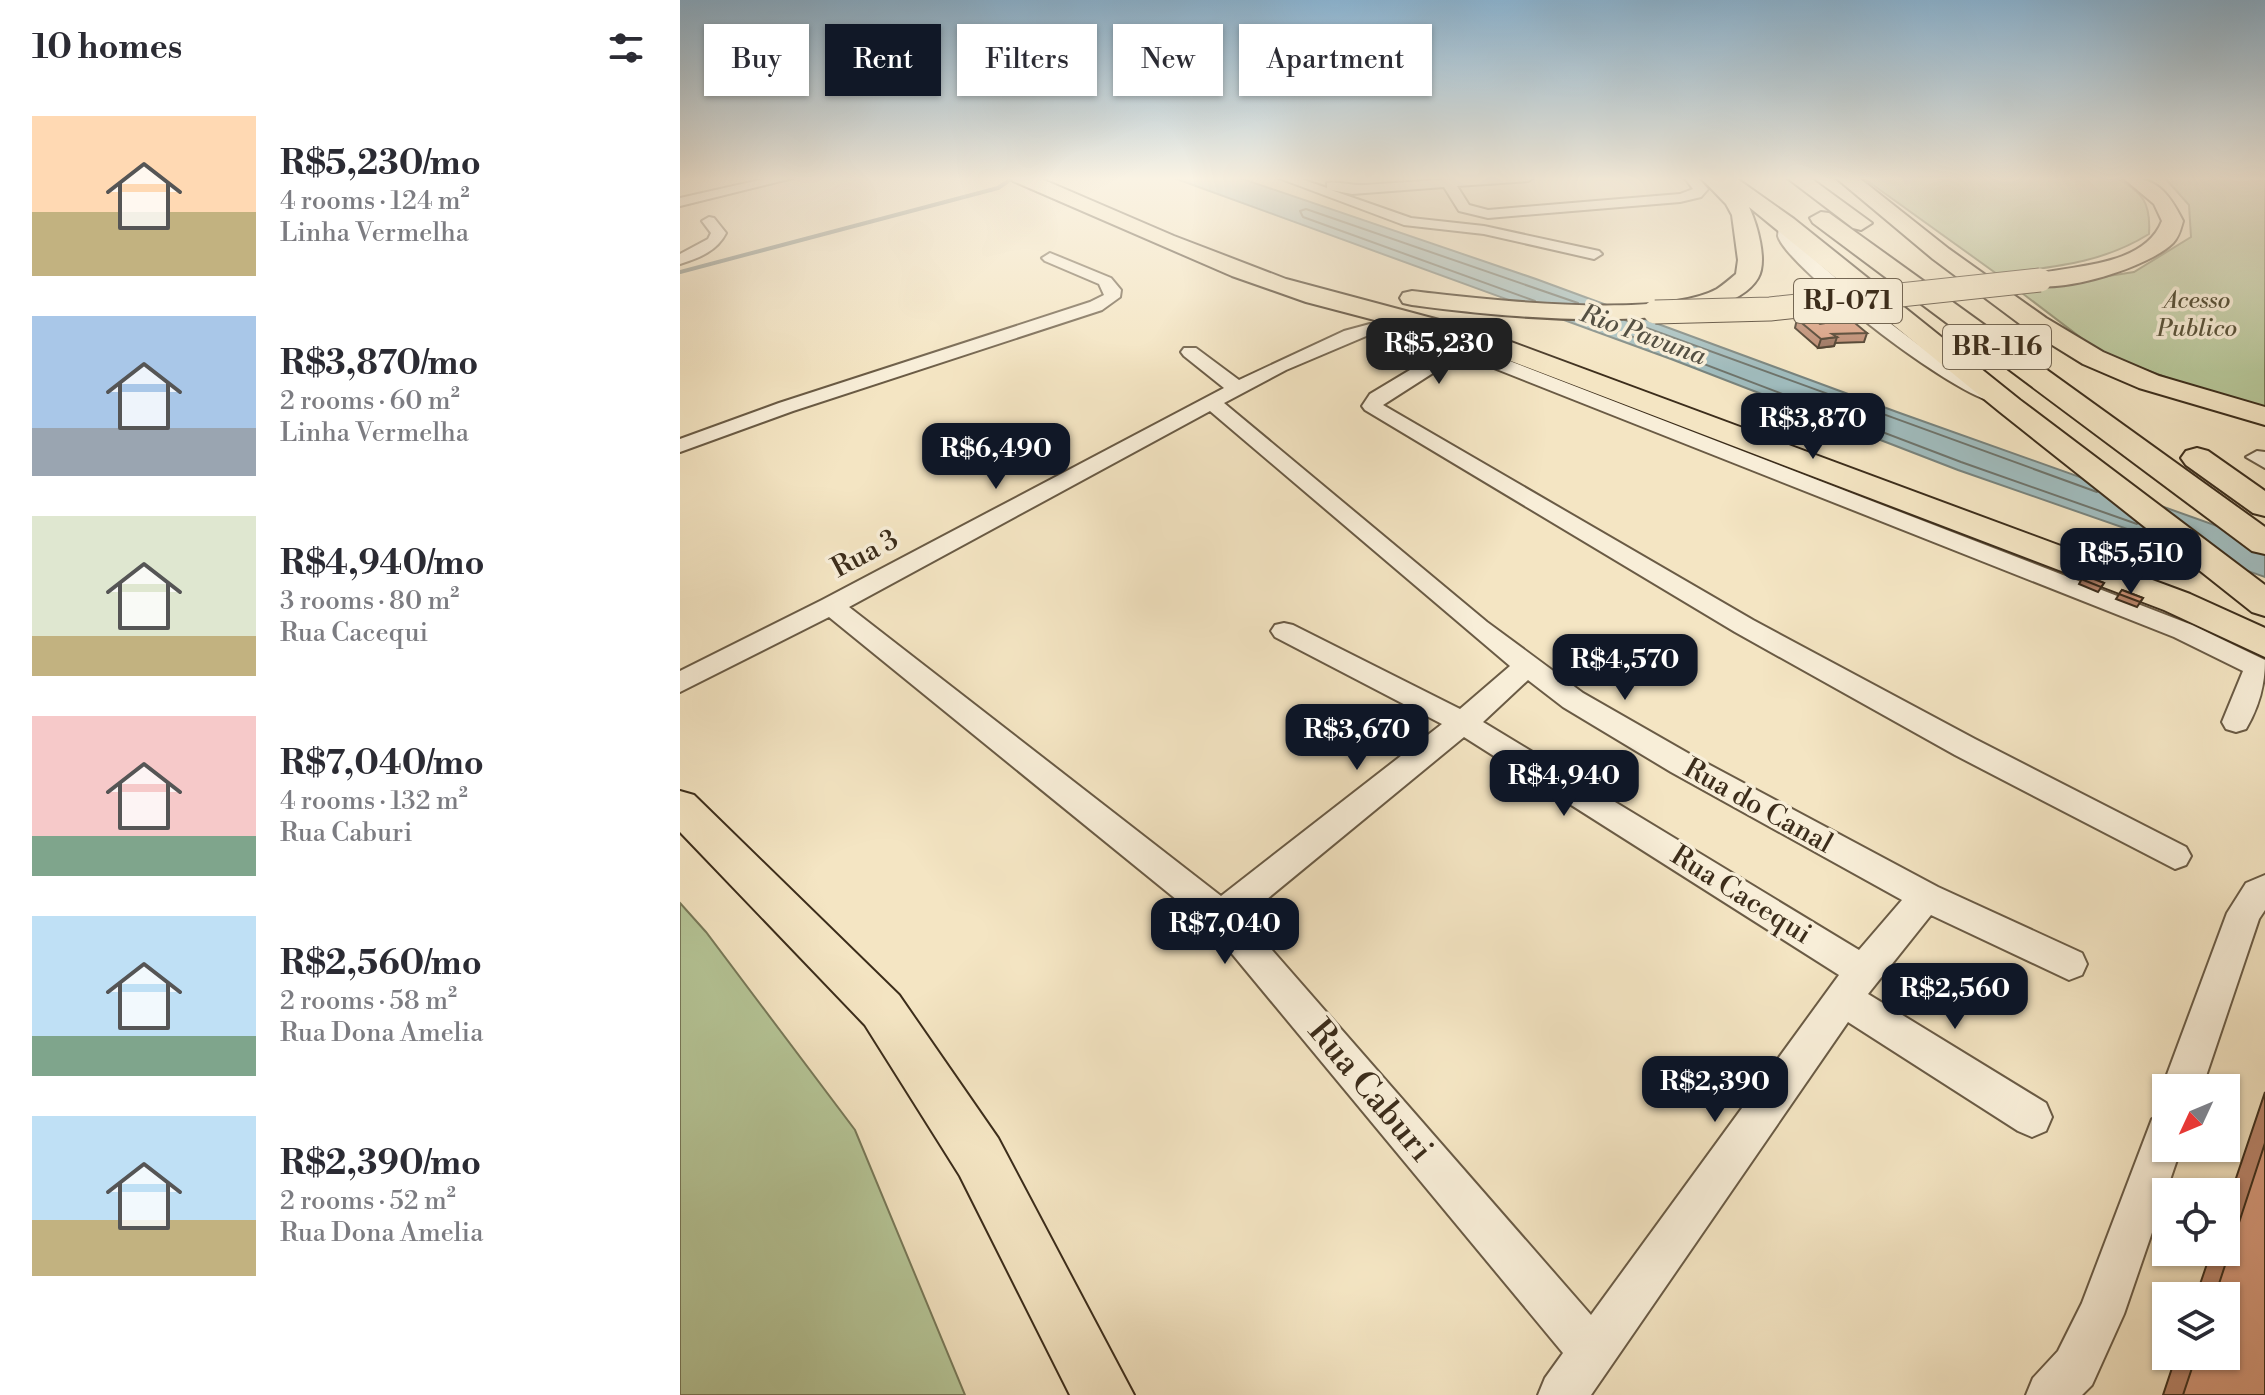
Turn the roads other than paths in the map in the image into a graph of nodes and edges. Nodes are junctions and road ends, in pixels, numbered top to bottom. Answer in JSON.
{"nodes":[{"id":1,"x":714,"y":242,"type":"edge"},
{"id":2,"x":1173,"y":242,"type":"edge"},
{"id":3,"x":1198,"y":242,"type":"edge"},
{"id":4,"x":1229,"y":242,"type":"edge"},
{"id":5,"x":1539,"y":242,"type":"edge"},
{"id":6,"x":1747,"y":242,"type":"edge"},
{"id":7,"x":1808,"y":242,"type":"edge"},
{"id":8,"x":1833,"y":242,"type":"edge"},
{"id":9,"x":1855,"y":242,"type":"edge"},
{"id":10,"x":1888,"y":242,"type":"edge"},
{"id":11,"x":1896,"y":242,"type":"edge"},
{"id":12,"x":1926,"y":242,"type":"edge"},
{"id":13,"x":2161,"y":242,"type":"edge"},
{"id":14,"x":1594,"y":254,"type":"dead end"},
{"id":15,"x":1050,"y":258,"type":"dead end"},
{"id":16,"x":680,"y":259,"type":"edge"},
{"id":17,"x":1304,"y":271,"type":"junction"},
{"id":18,"x":1934,"y":275,"type":"junction"},
{"id":19,"x":1655,"y":312,"type":"junction"},
{"id":20,"x":1460,"y":348,"type":"junction"},
{"id":21,"x":1190,"y":352,"type":"dead end"},
{"id":22,"x":1237,"y":388,"type":"junction"},
{"id":23,"x":1210,"y":401,"type":"junction"},
{"id":24,"x":2265,"y":416,"type":"edge"},
{"id":25,"x":680,"y":446,"type":"edge"},
{"id":26,"x":2265,"y":506,"type":"edge"},
{"id":27,"x":2265,"y":543,"type":"edge"},
{"id":28,"x":2265,"y":572,"type":"edge"},
{"id":29,"x":2265,"y":604,"type":"edge"},
{"id":30,"x":831,"y":606,"type":"junction"},
{"id":31,"x":1284,"y":631,"type":"dead end"},
{"id":32,"x":2263,"y":661,"type":"edge"},
{"id":33,"x":1526,"y":667,"type":"junction"},
{"id":34,"x":680,"y":683,"type":"edge"},
{"id":35,"x":2236,"y":722,"type":"dead end"},
{"id":36,"x":1463,"y":723,"type":"junction"},
{"id":37,"x":680,"y":806,"type":"edge"},
{"id":38,"x":2175,"y":856,"type":"dead end"},
{"id":39,"x":2265,"y":889,"type":"edge"},
{"id":40,"x":1926,"y":897,"type":"junction"},
{"id":41,"x":1221,"y":916,"type":"junction"},
{"id":42,"x":2069,"y":964,"type":"dead end"},
{"id":43,"x":1854,"y":985,"type":"junction"},
{"id":44,"x":2187,"y":1074,"type":"edge"},
{"id":45,"x":2032,"y":1117,"type":"dead end"},
{"id":46,"x":2156,"y":1162,"type":"edge"},
{"id":47,"x":1592,"y":1352,"type":"junction"},
{"id":48,"x":1103,"y":1395,"type":"edge"},
{"id":49,"x":1562,"y":1395,"type":"edge"},
{"id":50,"x":2050,"y":1395,"type":"edge"}],
"edges":[{"from":1,"to":16,"type":"street"},
{"from":2,"to":32,"type":"highway"},
{"from":3,"to":17,"type":"highway"},
{"from":4,"to":17,"type":"highway","number":"RJ-071"},
{"from":5,"to":14,"type":"street"},
{"from":6,"to":19,"type":"highway","number":"RJ-071","bridge":true},
{"from":7,"to":29,"type":"highway","number":"BR-116"},
{"from":8,"to":28,"type":"highway","number":"BR-116"},
{"from":9,"to":27,"type":"highway","number":"BR-116"},
{"from":10,"to":18,"type":"highway","number":"BR-116"},
{"from":11,"to":18,"type":"highway","number":"RJ-071"},
{"from":12,"to":24,"type":"highway"},
{"from":13,"to":19,"type":"highway","number":"RJ-071","bridge":true},
{"from":15,"to":25,"type":"street"},
{"from":17,"to":19,"type":"highway","number":"RJ-071"},
{"from":18,"to":26,"type":"highway","number":"BR-116"},
{"from":20,"to":22,"type":"street","name":"Rua 3"},
{"from":20,"to":32,"type":"street","name":"Rua 3"},
{"from":20,"to":38,"type":"street"},
{"from":21,"to":22,"type":"street"},
{"from":22,"to":23,"type":"street","name":"Rua 3"},
{"from":23,"to":30,"type":"street","name":"Rua 3"},
{"from":23,"to":33,"type":"street","name":"Rua do Canal"},
{"from":30,"to":34,"type":"street","name":"Rua 3"},
{"from":30,"to":41,"type":"street","name":"Rua Caburi"},
{"from":31,"to":36,"type":"street","name":"Rua Cacequi"},
{"from":32,"to":35,"type":"street"},
{"from":33,"to":36,"type":"street"},
{"from":33,"to":40,"type":"street","name":"Rua do Canal"},
{"from":36,"to":41,"type":"street"},
{"from":36,"to":43,"type":"street","name":"Rua Cacequi"},
{"from":37,"to":48,"type":"main road"},
{"from":39,"to":44,"type":"street"},
{"from":40,"to":42,"type":"street","name":"Rua do Canal"},
{"from":40,"to":43,"type":"street"},
{"from":41,"to":47,"type":"street","name":"Rua Caburi"},
{"from":43,"to":45,"type":"street","name":"Rua Cacequi"},
{"from":43,"to":47,"type":"street"},
{"from":46,"to":50,"type":"street"},
{"from":47,"to":49,"type":"street"}]}
